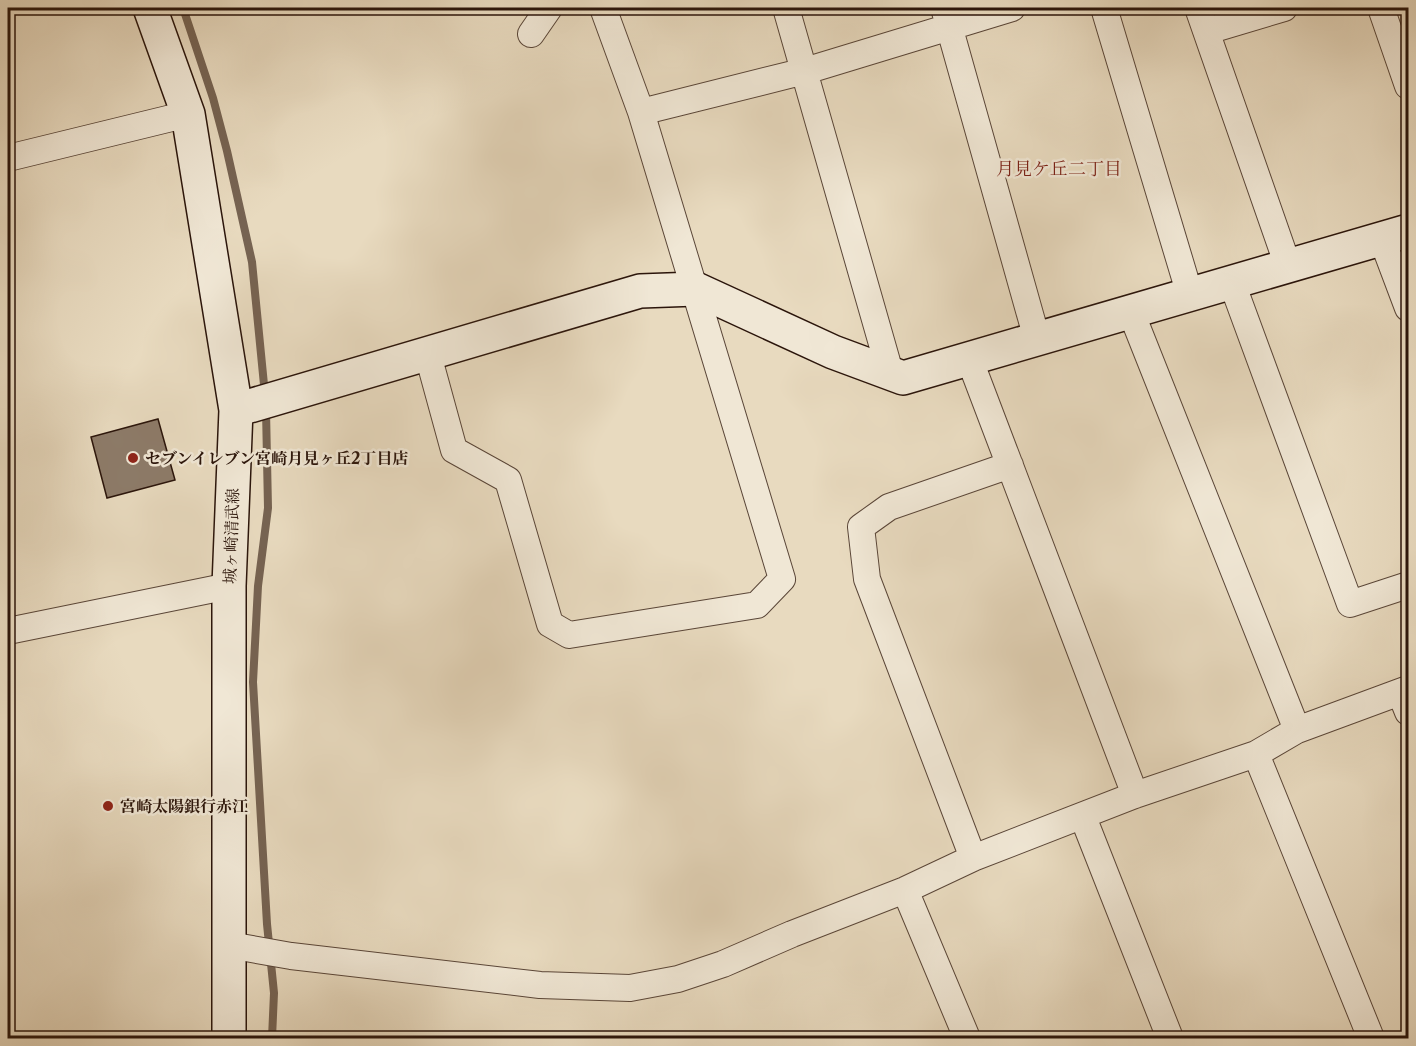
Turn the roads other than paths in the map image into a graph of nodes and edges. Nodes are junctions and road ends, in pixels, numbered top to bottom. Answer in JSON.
{"nodes":[{"id":1,"x":150,"y":8,"type":"edge"},
{"id":2,"x":549,"y":8,"type":"edge"},
{"id":3,"x":603,"y":8,"type":"edge"},
{"id":4,"x":786,"y":8,"type":"edge"},
{"id":5,"x":1012,"y":8,"type":"edge"},
{"id":6,"x":1104,"y":8,"type":"edge"},
{"id":7,"x":1198,"y":8,"type":"edge"},
{"id":8,"x":1278,"y":8,"type":"edge"},
{"id":9,"x":1381,"y":8,"type":"edge"},
{"id":10,"x":946,"y":16,"type":"edge"},
{"id":11,"x":1207,"y":32,"type":"junction"},
{"id":12,"x":531,"y":34,"type":"dead end"},
{"id":13,"x":805,"y":71,"type":"junction"},
{"id":14,"x":1408,"y":86,"type":"edge"},
{"id":15,"x":641,"y":112,"type":"junction"},
{"id":16,"x":188,"y":114,"type":"junction"},
{"id":17,"x":8,"y":158,"type":"edge"},
{"id":18,"x":1395,"y":235,"type":"edge"},
{"id":19,"x":1288,"y":266,"type":"junction"},
{"id":20,"x":1232,"y":283,"type":"junction"},
{"id":21,"x":696,"y":289,"type":"junction"},
{"id":22,"x":1190,"y":295,"type":"junction"},
{"id":23,"x":1408,"y":308,"type":"edge"},
{"id":24,"x":1131,"y":312,"type":"junction"},
{"id":25,"x":1037,"y":339,"type":"junction"},
{"id":26,"x":428,"y":355,"type":"junction"},
{"id":27,"x":969,"y":358,"type":"junction"},
{"id":28,"x":890,"y":372,"type":"junction"},
{"id":29,"x":242,"y":408,"type":"junction"},
{"id":30,"x":1011,"y":465,"type":"junction"},
{"id":31,"x":1408,"y":585,"type":"edge"},
{"id":32,"x":229,"y":586,"type":"junction"},
{"id":33,"x":8,"y":631,"type":"edge"},
{"id":34,"x":1406,"y":698,"type":"edge"},
{"id":35,"x":1297,"y":730,"type":"junction"},
{"id":36,"x":1256,"y":754,"type":"junction"},
{"id":37,"x":1135,"y":795,"type":"junction"},
{"id":38,"x":1083,"y":817,"type":"junction"},
{"id":39,"x":973,"y":858,"type":"junction"},
{"id":40,"x":905,"y":890,"type":"junction"},
{"id":41,"x":241,"y":947,"type":"junction"},
{"id":42,"x":229,"y":1038,"type":"edge"},
{"id":43,"x":967,"y":1038,"type":"edge"},
{"id":44,"x":1170,"y":1038,"type":"edge"},
{"id":45,"x":1371,"y":1038,"type":"edge"}],
"edges":[{"from":1,"to":16,"type":"street","name":"城ヶ崎清武線"},
{"from":2,"to":12,"type":"street"},
{"from":3,"to":15,"type":"street"},
{"from":4,"to":13,"type":"street"},
{"from":5,"to":10,"type":"street"},
{"from":6,"to":22,"type":"street"},
{"from":7,"to":11,"type":"street"},
{"from":8,"to":11,"type":"street"},
{"from":9,"to":14,"type":"street"},
{"from":10,"to":13,"type":"street"},
{"from":10,"to":25,"type":"street"},
{"from":11,"to":19,"type":"street"},
{"from":13,"to":15,"type":"street"},
{"from":13,"to":28,"type":"street"},
{"from":15,"to":21,"type":"street"},
{"from":16,"to":17,"type":"street"},
{"from":16,"to":29,"type":"street","name":"城ヶ崎清武線"},
{"from":18,"to":19,"type":"street"},
{"from":18,"to":23,"type":"street"},
{"from":19,"to":20,"type":"street"},
{"from":20,"to":22,"type":"street"},
{"from":20,"to":31,"type":"street"},
{"from":21,"to":26,"type":"street"},
{"from":21,"to":26,"type":"street"},
{"from":21,"to":28,"type":"street"},
{"from":22,"to":24,"type":"street"},
{"from":24,"to":25,"type":"street"},
{"from":24,"to":35,"type":"street"},
{"from":25,"to":27,"type":"street"},
{"from":26,"to":29,"type":"street"},
{"from":27,"to":28,"type":"street"},
{"from":27,"to":30,"type":"street"},
{"from":29,"to":32,"type":"street","name":"城ヶ崎清武線"},
{"from":30,"to":37,"type":"street"},
{"from":30,"to":39,"type":"street"},
{"from":32,"to":33,"type":"street"},
{"from":32,"to":41,"type":"street","name":"城ヶ崎清武線"},
{"from":34,"to":35,"type":"street"},
{"from":35,"to":36,"type":"street"},
{"from":36,"to":37,"type":"street"},
{"from":36,"to":45,"type":"street"},
{"from":37,"to":38,"type":"street"},
{"from":38,"to":39,"type":"street"},
{"from":38,"to":44,"type":"street"},
{"from":39,"to":40,"type":"street"},
{"from":40,"to":41,"type":"street"},
{"from":40,"to":43,"type":"street"},
{"from":41,"to":42,"type":"street","name":"城ヶ崎清武線"}]}
